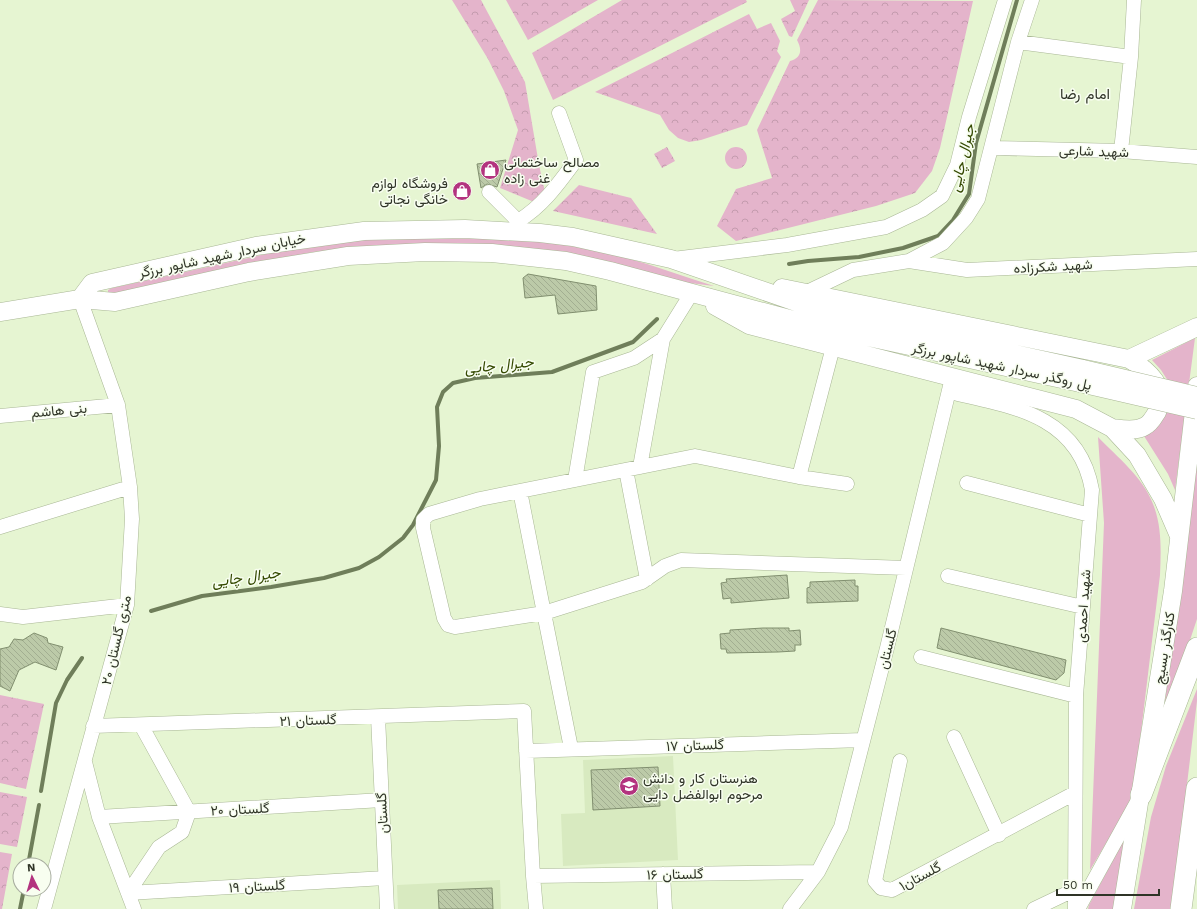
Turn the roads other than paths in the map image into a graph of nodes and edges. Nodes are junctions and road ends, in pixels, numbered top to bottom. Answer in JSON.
{"nodes":[{"id":1,"x":1005,"y":0,"type":"edge"},
{"id":2,"x":1032,"y":0,"type":"edge"},
{"id":3,"x":1134,"y":0,"type":"edge"},
{"id":4,"x":1018,"y":42,"type":"junction"},
{"id":5,"x":1131,"y":57,"type":"junction"},
{"id":6,"x":560,"y":114,"type":"dead end"},
{"id":7,"x":991,"y":148,"type":"junction"},
{"id":8,"x":1121,"y":152,"type":"junction"},
{"id":9,"x":1197,"y":157,"type":"edge"},
{"id":10,"x":489,"y":192,"type":"dead end"},
{"id":11,"x":518,"y":226,"type":"junction"},
{"id":12,"x":671,"y":259,"type":"junction"},
{"id":13,"x":1197,"y":259,"type":"edge"},
{"id":14,"x":909,"y":261,"type":"junction"},
{"id":15,"x":726,"y":278,"type":"junction"},
{"id":16,"x":807,"y":292,"type":"junction"},
{"id":17,"x":691,"y":294,"type":"junction"},
{"id":18,"x":80,"y":299,"type":"junction"},
{"id":19,"x":0,"y":312,"type":"edge"},
{"id":20,"x":1197,"y":327,"type":"edge"},
{"id":21,"x":663,"y":339,"type":"junction"},
{"id":22,"x":834,"y":347,"type":"junction"},
{"id":23,"x":1129,"y":359,"type":"junction"},
{"id":24,"x":1082,"y":376,"type":"junction"},
{"id":25,"x":951,"y":384,"type":"junction"},
{"id":26,"x":1197,"y":386,"type":"edge"},
{"id":27,"x":1197,"y":396,"type":"edge"},
{"id":28,"x":118,"y":405,"type":"junction"},
{"id":29,"x":1197,"y":410,"type":"edge"},
{"id":30,"x":0,"y":416,"type":"edge"},
{"id":31,"x":1112,"y":428,"type":"junction"},
{"id":32,"x":640,"y":467,"type":"junction"},
{"id":33,"x":626,"y":470,"type":"junction"},
{"id":34,"x":798,"y":477,"type":"junction"},
{"id":35,"x":575,"y":480,"type":"junction"},
{"id":36,"x":967,"y":483,"type":"dead end"},
{"id":37,"x":847,"y":484,"type":"dead end"},
{"id":38,"x":130,"y":487,"type":"junction"},
{"id":39,"x":520,"y":490,"type":"junction"},
{"id":40,"x":1090,"y":515,"type":"junction"},
{"id":41,"x":0,"y":527,"type":"edge"},
{"id":42,"x":1179,"y":536,"type":"junction"},
{"id":43,"x":906,"y":568,"type":"junction"},
{"id":44,"x":948,"y":576,"type":"dead end"},
{"id":45,"x":647,"y":579,"type":"junction"},
{"id":46,"x":127,"y":605,"type":"junction"},
{"id":47,"x":1083,"y":607,"type":"junction"},
{"id":48,"x":544,"y":613,"type":"junction"},
{"id":49,"x":0,"y":614,"type":"edge"},
{"id":50,"x":1197,"y":648,"type":"edge"},
{"id":51,"x":921,"y":658,"type":"dead end"},
{"id":52,"x":1076,"y":696,"type":"junction"},
{"id":53,"x":378,"y":718,"type":"junction"},
{"id":54,"x":141,"y":725,"type":"junction"},
{"id":55,"x":93,"y":726,"type":"junction"},
{"id":56,"x":954,"y":737,"type":"dead end"},
{"id":57,"x":863,"y":740,"type":"junction"},
{"id":58,"x":571,"y":748,"type":"junction"},
{"id":59,"x":526,"y":750,"type":"junction"},
{"id":60,"x":84,"y":759,"type":"junction"},
{"id":61,"x":900,"y":761,"type":"dead end"},
{"id":62,"x":1197,"y":788,"type":"edge"},
{"id":63,"x":1075,"y":793,"type":"junction"},
{"id":64,"x":1141,"y":795,"type":"junction"},
{"id":65,"x":382,"y":800,"type":"junction"},
{"id":66,"x":188,"y":812,"type":"junction"},
{"id":67,"x":99,"y":817,"type":"junction"},
{"id":68,"x":999,"y":835,"type":"junction"},
{"id":69,"x":818,"y":872,"type":"junction"},
{"id":70,"x":663,"y":874,"type":"junction"},
{"id":71,"x":533,"y":876,"type":"junction"},
{"id":72,"x":385,"y":878,"type":"junction"},
{"id":73,"x":1076,"y":889,"type":"junction"},
{"id":74,"x":128,"y":893,"type":"junction"},
{"id":75,"x":44,"y":909,"type":"edge"},
{"id":76,"x":134,"y":909,"type":"edge"},
{"id":77,"x":387,"y":909,"type":"edge"},
{"id":78,"x":536,"y":909,"type":"edge"},
{"id":79,"x":665,"y":909,"type":"edge"},
{"id":80,"x":790,"y":909,"type":"edge"},
{"id":81,"x":1034,"y":909,"type":"edge"},
{"id":82,"x":1077,"y":909,"type":"edge"},
{"id":83,"x":1122,"y":909,"type":"edge"},
{"id":84,"x":1181,"y":909,"type":"edge"}],
"edges":[{"from":1,"to":12,"type":"street"},
{"from":2,"to":4,"type":"street"},
{"from":3,"to":5,"type":"street"},
{"from":4,"to":5,"type":"street"},
{"from":4,"to":7,"type":"street"},
{"from":5,"to":8,"type":"street"},
{"from":6,"to":11,"type":"street"},
{"from":7,"to":8,"type":"street","name":"شهید شارعی"},
{"from":7,"to":14,"type":"street"},
{"from":8,"to":9,"type":"street","name":"شهید شارعی"},
{"from":10,"to":11,"type":"street"},
{"from":11,"to":12,"type":"main road","name":"خیابان سردار شهید شاپور برزگر"},
{"from":11,"to":18,"type":"main road","name":"خیابان سردار شهید شاپور برزگر"},
{"from":12,"to":15,"type":"main road","name":"خیابان سردار شهید شاپور برزگر"},
{"from":13,"to":14,"type":"street","name":"شهید شکرزاده"},
{"from":14,"to":16,"type":"street"},
{"from":15,"to":16,"type":"main road"},
{"from":15,"to":24,"type":"main road","name":"پل روگذر سردار شهید شاپور برزگر"},
{"from":16,"to":23,"type":"main road"},
{"from":17,"to":18,"type":"main road","name":"خیابان سردار شهید شاپور برزگر"},
{"from":17,"to":21,"type":"street"},
{"from":17,"to":22,"type":"main road"},
{"from":17,"to":24,"type":"main road","name":"پل روگذر سردار شهید شاپور برزگر"},
{"from":18,"to":19,"type":"main road","name":"خیابان سردار شهید شاپور برزگر"},
{"from":18,"to":28,"type":"street","name":"۲۰ متری گلستان"},
{"from":20,"to":23,"type":"main road"},
{"from":21,"to":32,"type":"street"},
{"from":21,"to":35,"type":"street"},
{"from":22,"to":25,"type":"main road"},
{"from":22,"to":34,"type":"street"},
{"from":23,"to":31,"type":"main road"},
{"from":24,"to":27,"type":"main road","name":"پل روگذر سردار شهید شاپور برزگر","bridge":true},
{"from":24,"to":29,"type":"main road","name":"پل روگذر سردار شهید شاپور برزگر","bridge":true},
{"from":25,"to":31,"type":"main road"},
{"from":25,"to":40,"type":"street","name":"شهید احمدی"},
{"from":25,"to":43,"type":"street","name":"گلستان"},
{"from":26,"to":42,"type":"main road","name":"کنارگذر بسیج"},
{"from":28,"to":30,"type":"street","name":"بنی هاشم"},
{"from":28,"to":38,"type":"street","name":"۲۰ متری گلستان"},
{"from":31,"to":42,"type":"main road"},
{"from":32,"to":33,"type":"street"},
{"from":32,"to":34,"type":"street"},
{"from":33,"to":35,"type":"street"},
{"from":33,"to":45,"type":"street"},
{"from":34,"to":37,"type":"street"},
{"from":35,"to":39,"type":"street"},
{"from":36,"to":40,"type":"street"},
{"from":38,"to":41,"type":"street"},
{"from":38,"to":46,"type":"street","name":"۲۰ متری گلستان"},
{"from":39,"to":48,"type":"street"},
{"from":39,"to":48,"type":"street"},
{"from":40,"to":47,"type":"street","name":"شهید احمدی"},
{"from":42,"to":64,"type":"main road","name":"کنارگذر بسیج"},
{"from":43,"to":45,"type":"street"},
{"from":43,"to":57,"type":"street","name":"گلستان"},
{"from":44,"to":47,"type":"street"},
{"from":45,"to":48,"type":"street"},
{"from":46,"to":49,"type":"street"},
{"from":46,"to":55,"type":"street","name":"۲۰ متری گلستان"},
{"from":47,"to":52,"type":"street","name":"شهید احمدی"},
{"from":48,"to":58,"type":"street"},
{"from":50,"to":64,"type":"highway"},
{"from":51,"to":52,"type":"street"},
{"from":52,"to":63,"type":"street","name":"شهید احمدی"},
{"from":53,"to":54,"type":"street","name":"گلستان ۲۱"},
{"from":53,"to":59,"type":"street","name":"گلستان ۲۱"},
{"from":53,"to":65,"type":"street","name":"گلستان"},
{"from":54,"to":55,"type":"street","name":"گلستان ۲۱"},
{"from":54,"to":66,"type":"street"},
{"from":55,"to":60,"type":"street","name":"۲۰ متری گلستان"},
{"from":56,"to":68,"type":"street"},
{"from":57,"to":58,"type":"street","name":"گلستان ۱۷"},
{"from":57,"to":69,"type":"street","name":"گلستان"},
{"from":58,"to":59,"type":"street","name":"گلستان ۱۷"},
{"from":59,"to":71,"type":"street"},
{"from":60,"to":67,"type":"street"},
{"from":60,"to":75,"type":"street","name":"۲۰ متری گلستان"},
{"from":61,"to":68,"type":"street","name":"گلستان۱"},
{"from":62,"to":84,"type":"highway"},
{"from":63,"to":68,"type":"street","name":"گلستان۱"},
{"from":63,"to":73,"type":"street","name":"شهید احمدی"},
{"from":64,"to":82,"type":"street"},
{"from":64,"to":83,"type":"main road","name":"کنارگذر بسیج"},
{"from":65,"to":66,"type":"street","name":"گلستان ۲۰"},
{"from":65,"to":72,"type":"street","name":"گلستان"},
{"from":66,"to":67,"type":"street","name":"گلستان ۲۰"},
{"from":66,"to":74,"type":"street"},
{"from":67,"to":74,"type":"street"},
{"from":69,"to":70,"type":"street","name":"گلستان ۱۶"},
{"from":69,"to":80,"type":"street","name":"گلستان"},
{"from":70,"to":71,"type":"street","name":"گلستان ۱۶"},
{"from":70,"to":79,"type":"street"},
{"from":71,"to":78,"type":"street"},
{"from":72,"to":74,"type":"street","name":"گلستان ۱۹"},
{"from":72,"to":77,"type":"street","name":"گلستان"},
{"from":73,"to":81,"type":"street"},
{"from":73,"to":82,"type":"street","name":"شهید احمدی"},
{"from":74,"to":76,"type":"street"}]}
